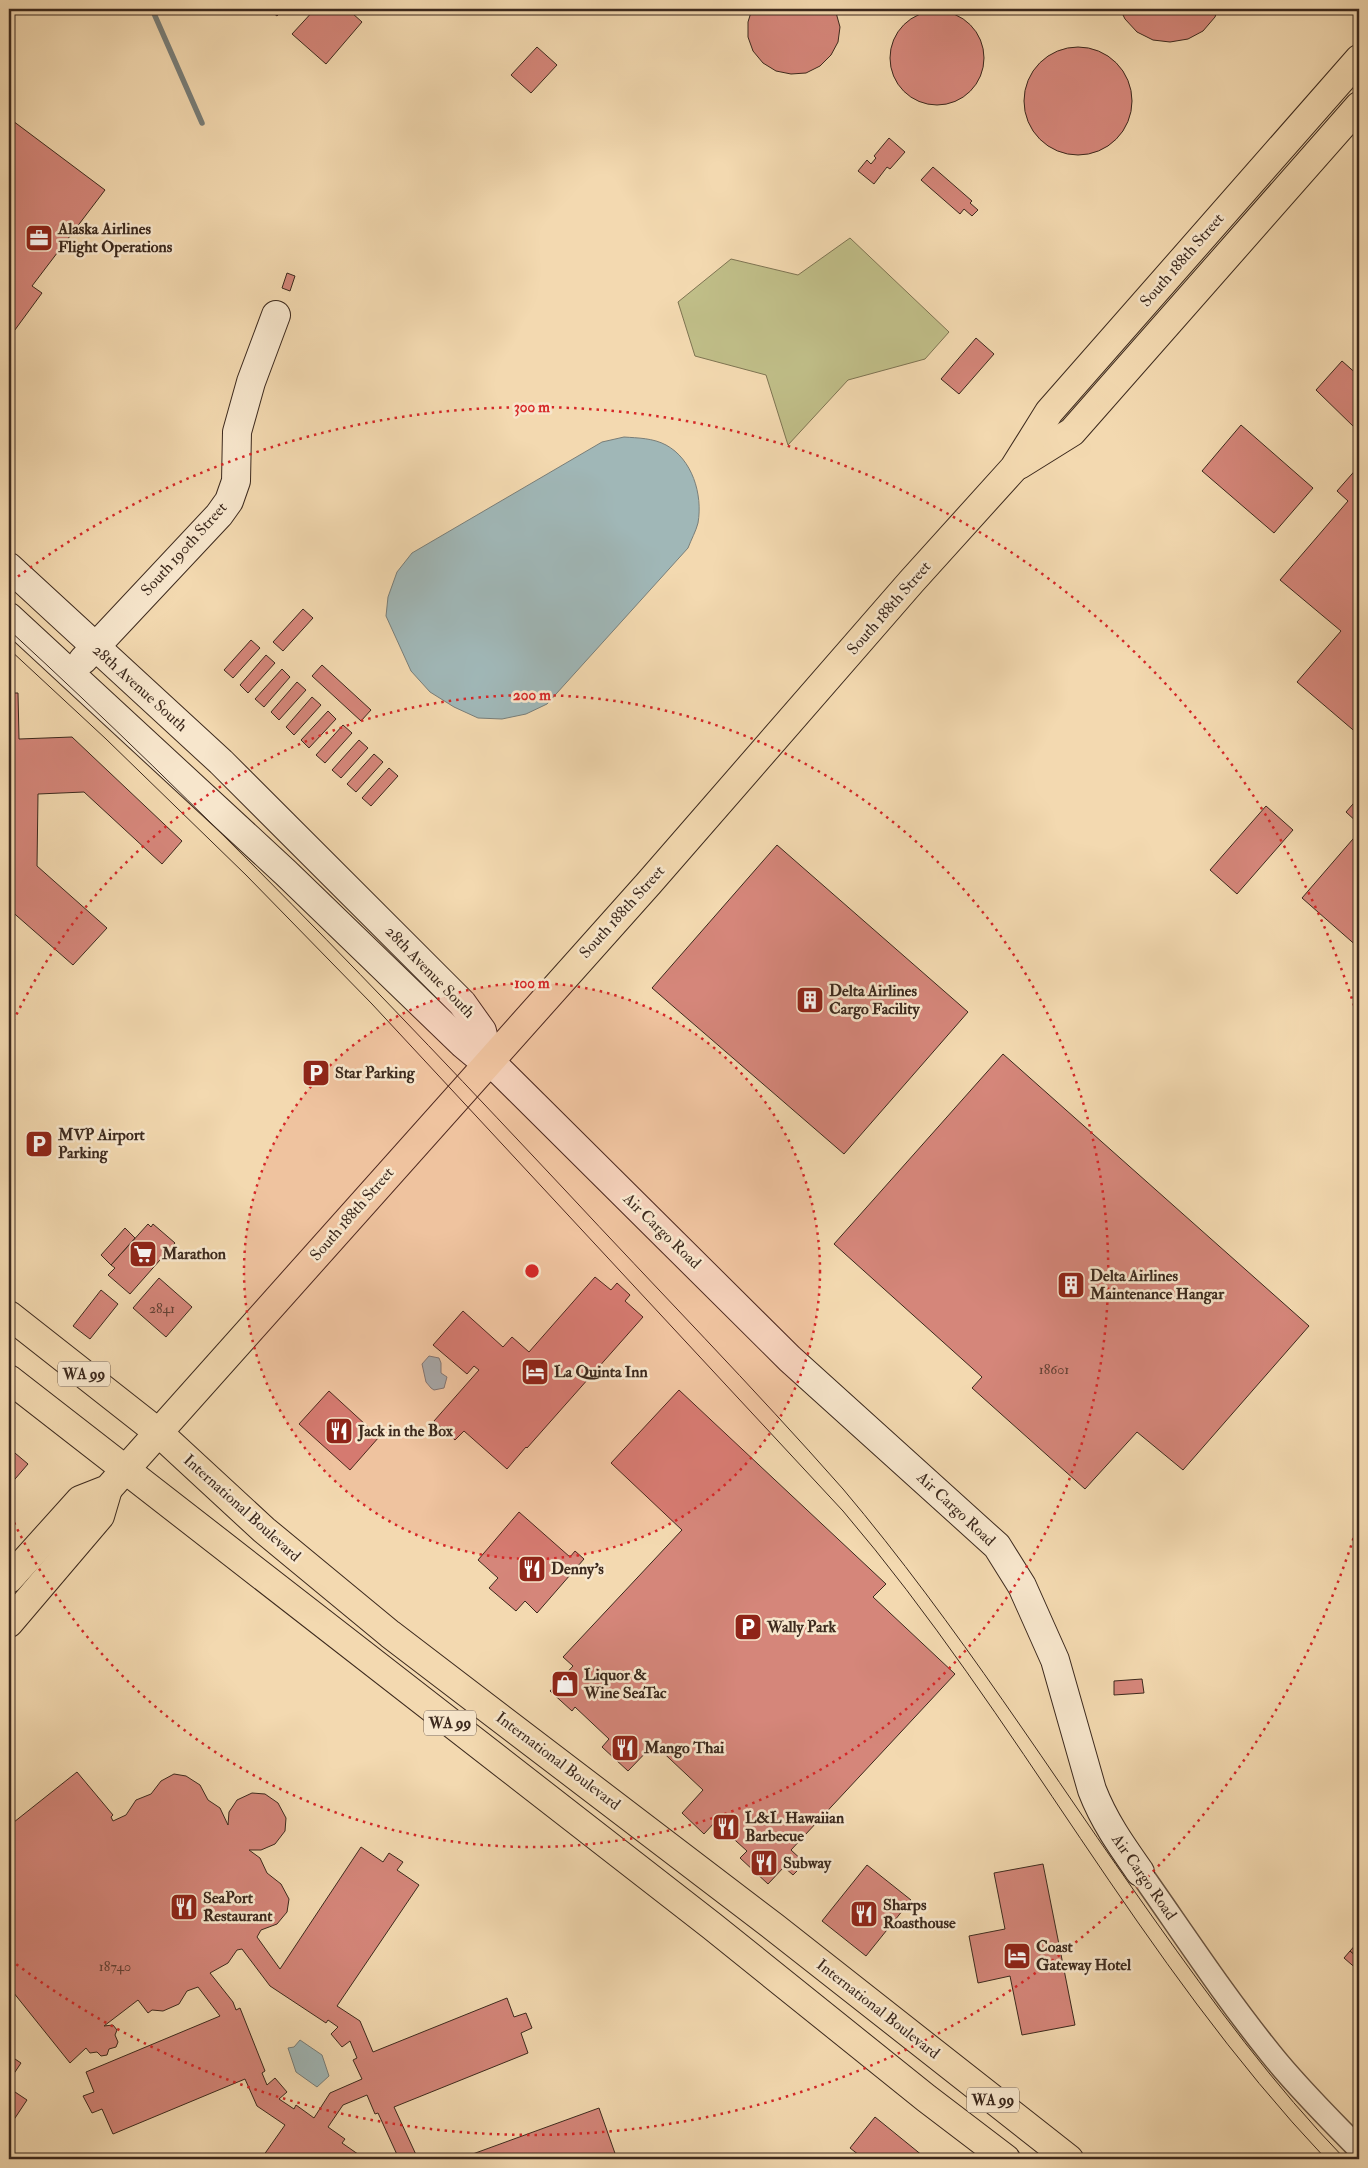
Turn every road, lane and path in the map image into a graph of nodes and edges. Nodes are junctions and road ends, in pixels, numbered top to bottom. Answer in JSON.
{"nodes":[{"id":1,"x":1359,"y":59,"type":"edge"},
{"id":2,"x":1359,"y":106,"type":"edge"},
{"id":3,"x":276,"y":316,"type":"dead end"},
{"id":4,"x":1014,"y":468,"type":"junction"},
{"id":5,"x":9,"y":567,"type":"edge"},
{"id":6,"x":9,"y":617,"type":"edge"},
{"id":7,"x":95,"y":647,"type":"junction"},
{"id":8,"x":70,"y":674,"type":"junction"},
{"id":9,"x":489,"y":1060,"type":"junction"},
{"id":10,"x":9,"y":1315,"type":"edge"},
{"id":11,"x":9,"y":1379,"type":"edge"},
{"id":12,"x":159,"y":1433,"type":"junction"},
{"id":13,"x":117,"y":1480,"type":"junction"},
{"id":14,"x":9,"y":1579,"type":"edge"},
{"id":15,"x":9,"y":1623,"type":"edge"},
{"id":16,"x":1140,"y":1872,"type":"joint"},
{"id":17,"x":1359,"y":2149,"type":"edge"},
{"id":18,"x":1006,"y":2159,"type":"edge"},
{"id":19,"x":1069,"y":2159,"type":"edge"}],
"edges":[{"from":1,"to":4,"type":"main road","name":"South 188th Street"},
{"from":2,"to":4,"type":"main road","name":"South 188th Street"},
{"from":3,"to":7,"type":"street","name":"South 190th Street"},
{"from":4,"to":9,"type":"main road","name":"South 188th Street"},
{"from":5,"to":7,"type":"street","name":"28th Avenue South"},
{"from":6,"to":8,"type":"street","name":"28th Avenue South"},
{"from":7,"to":8,"type":"street","name":"South 190th Street"},
{"from":7,"to":9,"type":"street","name":"28th Avenue South"},
{"from":8,"to":9,"type":"street","name":"28th Avenue South"},
{"from":9,"to":12,"type":"main road","name":"South 188th Street"},
{"from":9,"to":16,"type":"street","name":"Air Cargo Road"},
{"from":10,"to":12,"type":"main road","name":"International Boulevard","number":"WA 99"},
{"from":11,"to":13,"type":"main road","number":"WA 99"},
{"from":12,"to":13,"type":"main road","name":"South 188th Street"},
{"from":12,"to":19,"type":"main road","name":"International Boulevard","number":"WA 99"},
{"from":13,"to":14,"type":"main road","name":"South 188th Street"},
{"from":13,"to":15,"type":"main road","name":"South 188th Street"},
{"from":13,"to":18,"type":"main road","number":"WA 99"},
{"from":16,"to":17,"type":"street","name":"Air Cargo Road"}]}
